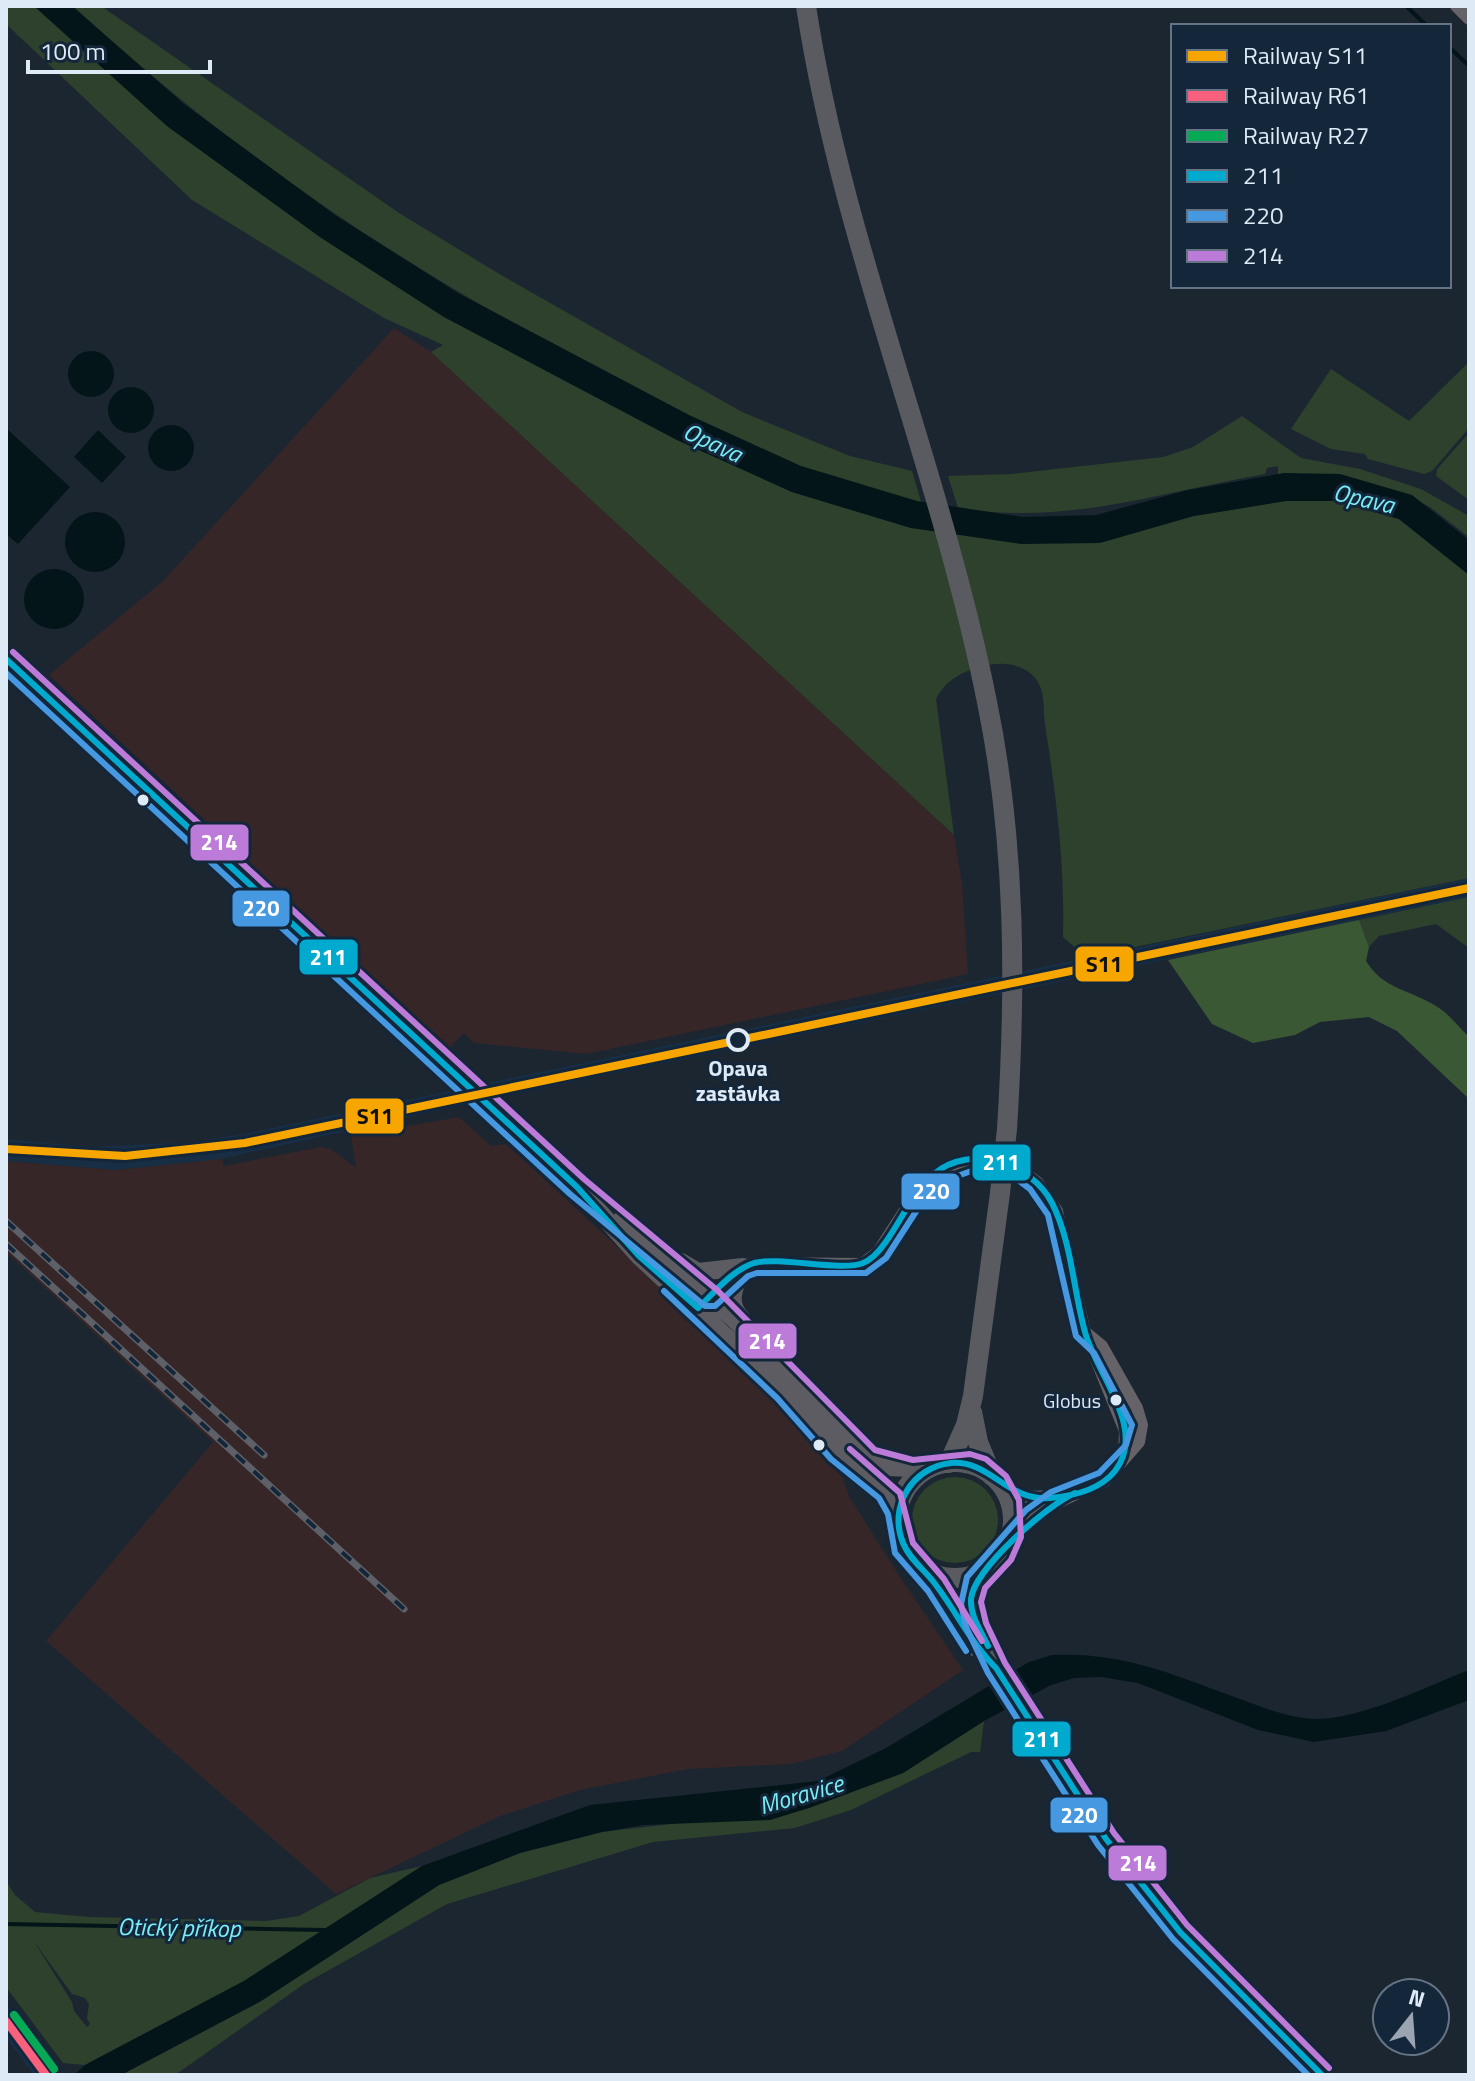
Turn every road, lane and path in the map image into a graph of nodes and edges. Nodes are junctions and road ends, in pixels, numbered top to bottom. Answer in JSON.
{"nodes":[{"id":1,"x":806,"y":6,"type":"edge"},
{"id":2,"x":1456,"y":6,"type":"edge"},
{"id":3,"x":1469,"y":19,"type":"edge"},
{"id":4,"x":6,"y":659,"type":"edge"},
{"id":5,"x":577,"y":1187,"type":"junction"},
{"id":6,"x":607,"y":1210,"type":"junction"},
{"id":7,"x":743,"y":1267,"type":"junction"},
{"id":8,"x":704,"y":1302,"type":"junction"},
{"id":9,"x":973,"y":1396,"type":"junction"},
{"id":10,"x":836,"y":1423,"type":"junction"},
{"id":11,"x":939,"y":1466,"type":"junction"},
{"id":12,"x":997,"y":1481,"type":"junction"},
{"id":13,"x":1070,"y":1495,"type":"junction"},
{"id":14,"x":898,"y":1512,"type":"junction"},
{"id":15,"x":1008,"y":1544,"type":"junction"},
{"id":16,"x":924,"y":1569,"type":"junction"},
{"id":17,"x":982,"y":1572,"type":"junction"},
{"id":18,"x":996,"y":1668,"type":"junction"},
{"id":19,"x":1322,"y":2075,"type":"edge"}],
"edges":[{"from":1,"to":9,"type":"main road","bridge":true},
{"from":2,"to":3,"type":"street"},
{"from":4,"to":5,"type":"street"},
{"from":5,"to":6,"type":"street"},
{"from":5,"to":8,"type":"street"},
{"from":6,"to":7,"type":"street"},
{"from":6,"to":8,"type":"street"},
{"from":7,"to":8,"type":"street"},
{"from":7,"to":10,"type":"street"},
{"from":7,"to":13,"type":"street"},
{"from":8,"to":10,"type":"street"},
{"from":8,"to":14,"type":"street"},
{"from":9,"to":11,"type":"main road"},
{"from":9,"to":12,"type":"main road"},
{"from":10,"to":11,"type":"street"},
{"from":11,"to":12,"type":"main road"},
{"from":11,"to":14,"type":"main road"},
{"from":12,"to":13,"type":"street"},
{"from":12,"to":15,"type":"main road"},
{"from":13,"to":15,"type":"street"},
{"from":14,"to":16,"type":"main road"},
{"from":15,"to":17,"type":"main road"},
{"from":16,"to":17,"type":"main road"},
{"from":16,"to":18,"type":"main road"},
{"from":17,"to":18,"type":"main road"},
{"from":18,"to":19,"type":"main road"}]}
